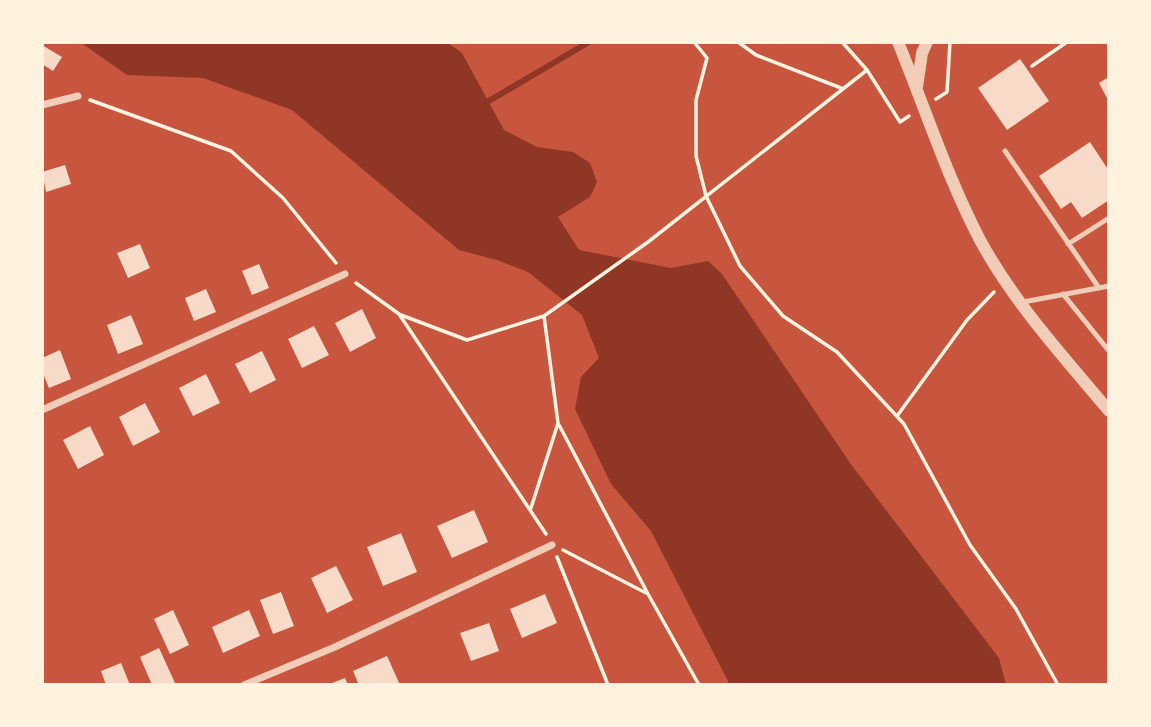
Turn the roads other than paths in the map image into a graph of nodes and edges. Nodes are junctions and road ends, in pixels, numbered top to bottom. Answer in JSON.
{"nodes":[{"id":1,"x":898,"y":42,"type":"edge"},
{"id":2,"x":927,"y":42,"type":"edge"},
{"id":3,"x":917,"y":88,"type":"junction"},
{"id":4,"x":78,"y":96,"type":"road end"},
{"id":5,"x":42,"y":105,"type":"edge"},
{"id":6,"x":1005,"y":151,"type":"dead end"},
{"id":7,"x":1109,"y":218,"type":"edge"},
{"id":8,"x":1068,"y":244,"type":"junction"},
{"id":9,"x":345,"y":274,"type":"road end"},
{"id":10,"x":1109,"y":286,"type":"edge"},
{"id":11,"x":1099,"y":288,"type":"junction"},
{"id":12,"x":1063,"y":294,"type":"junction"},
{"id":13,"x":1020,"y":303,"type":"junction"},
{"id":14,"x":1109,"y":351,"type":"edge"},
{"id":15,"x":42,"y":410,"type":"edge"},
{"id":16,"x":1109,"y":411,"type":"edge"},
{"id":17,"x":552,"y":545,"type":"road end"},
{"id":18,"x":244,"y":685,"type":"edge"}],
"edges":[{"from":1,"to":3,"type":"street"},
{"from":2,"to":3,"type":"street"},
{"from":3,"to":13,"type":"street"},
{"from":4,"to":5,"type":"street"},
{"from":6,"to":8,"type":"lane"},
{"from":7,"to":8,"type":"lane"},
{"from":8,"to":11,"type":"lane"},
{"from":9,"to":15,"type":"street"},
{"from":10,"to":11,"type":"lane"},
{"from":11,"to":12,"type":"lane"},
{"from":12,"to":13,"type":"lane"},
{"from":12,"to":14,"type":"lane"},
{"from":13,"to":16,"type":"street"},
{"from":17,"to":18,"type":"street"}]}
